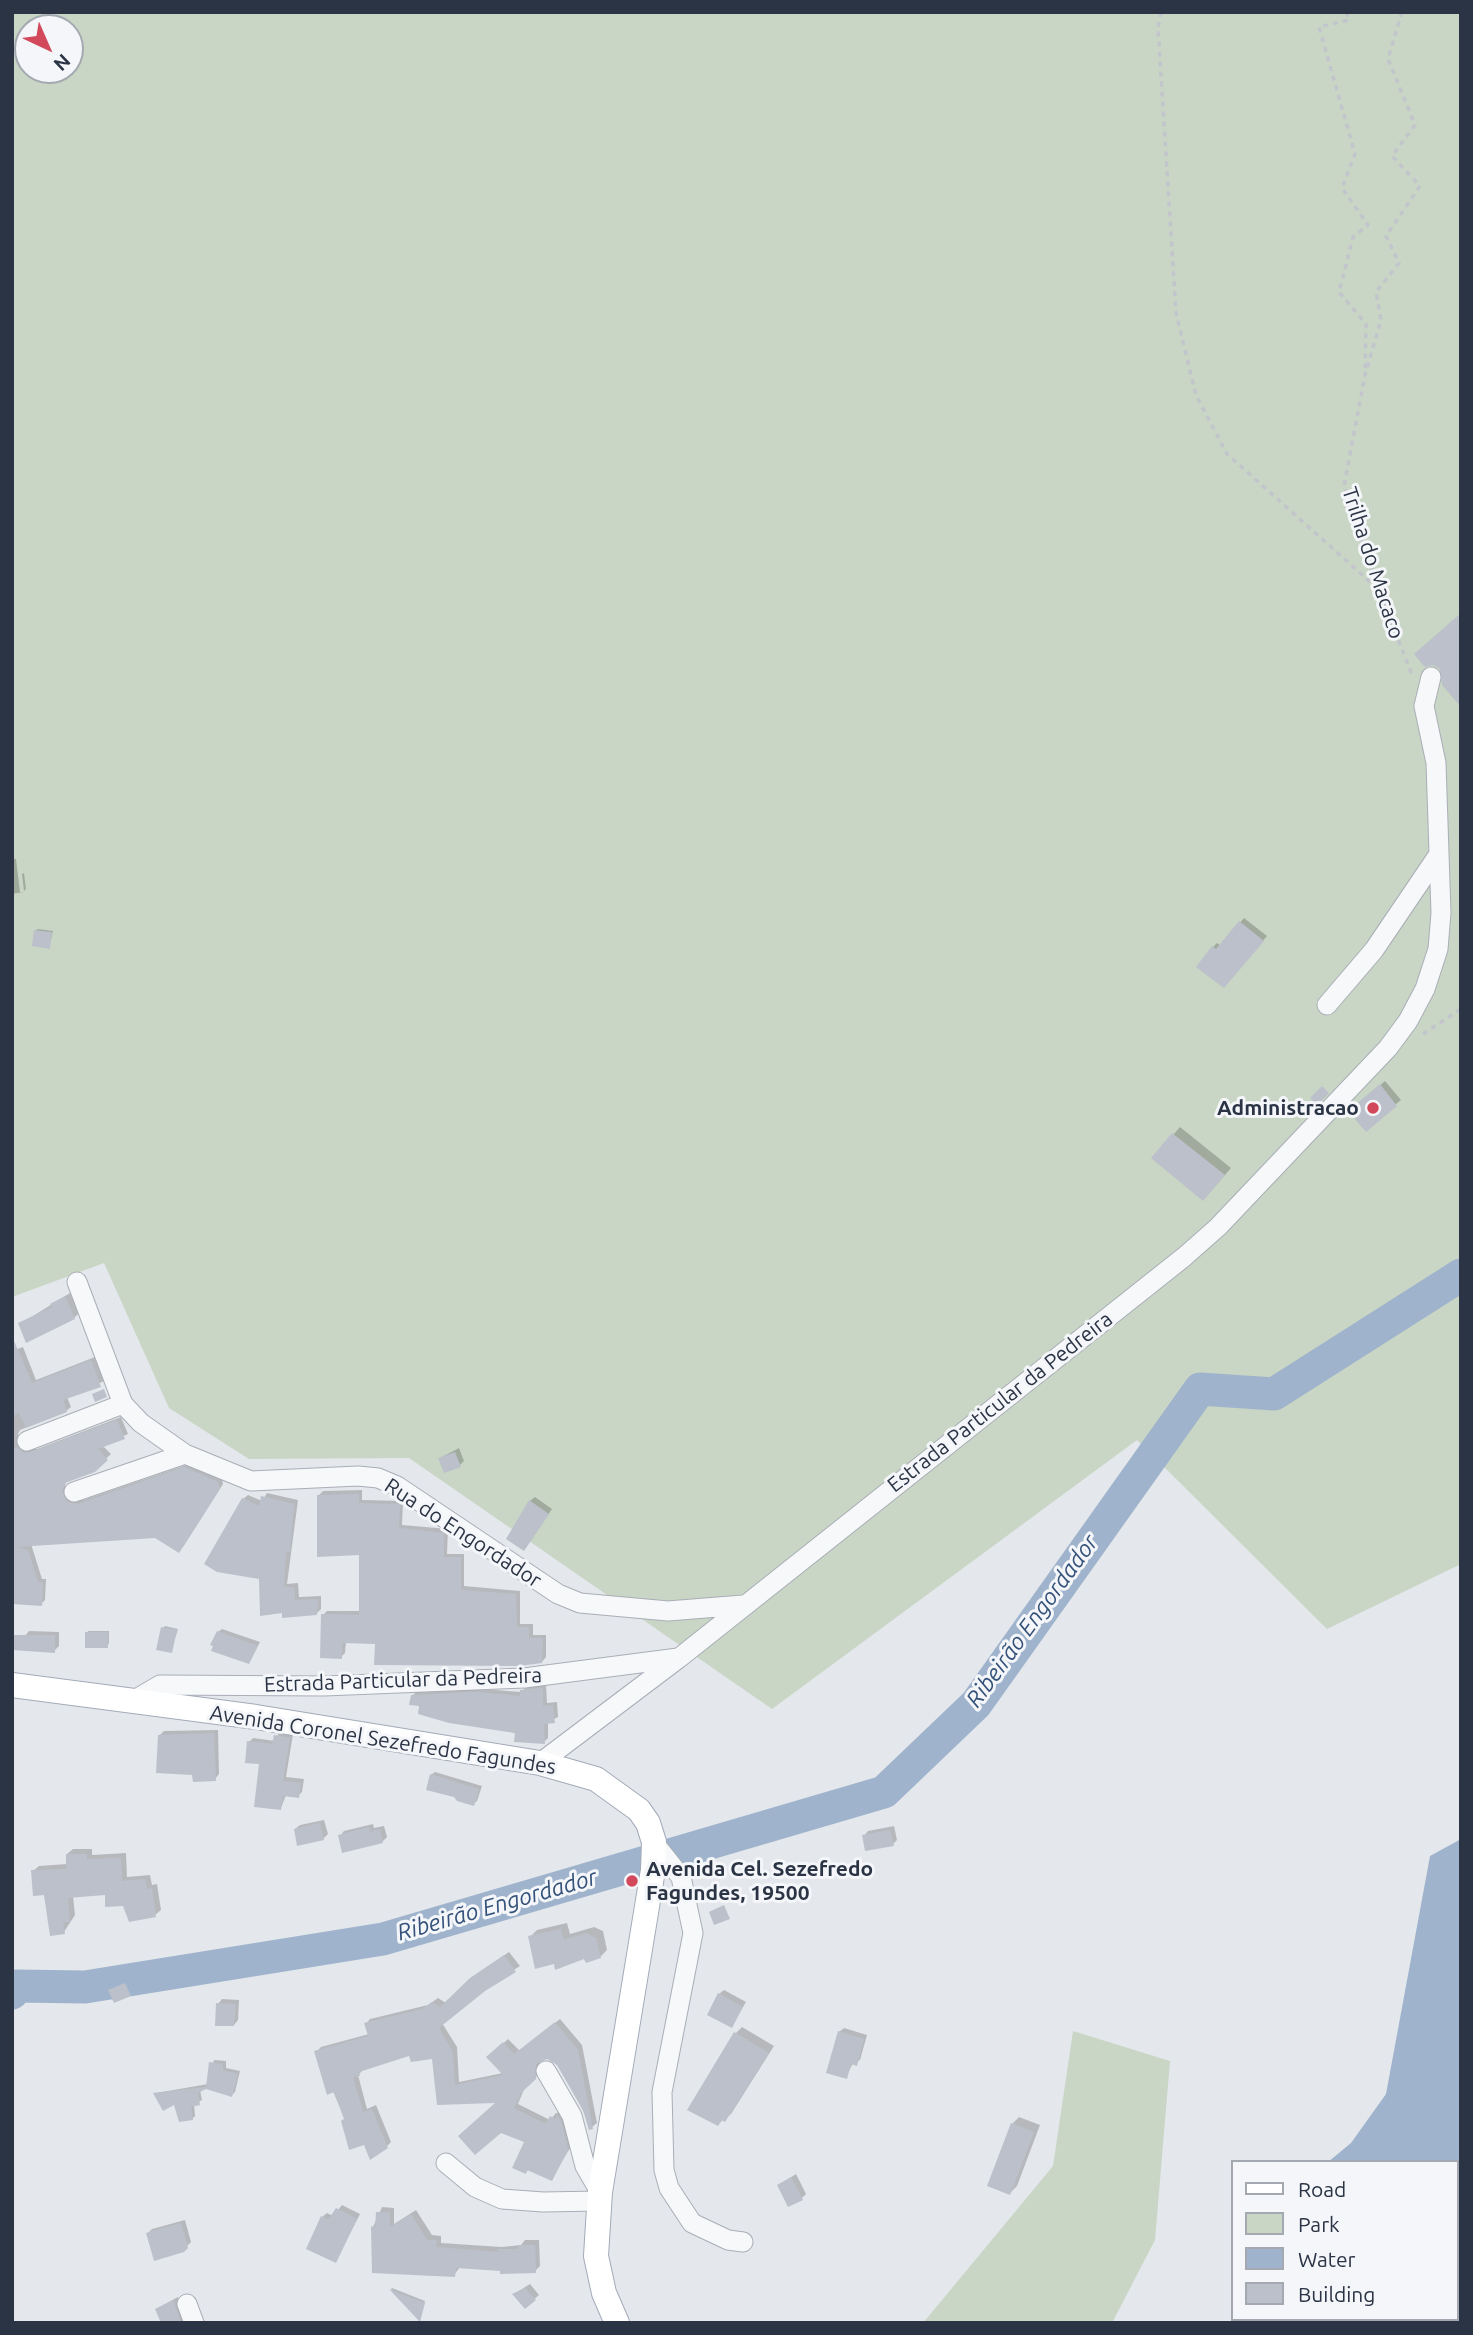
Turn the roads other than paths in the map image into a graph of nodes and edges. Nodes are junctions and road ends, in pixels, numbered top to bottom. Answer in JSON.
{"nodes":[{"id":1,"x":1431,"y":677,"type":"dead end"},
{"id":2,"x":1439,"y":854,"type":"junction"},
{"id":3,"x":1327,"y":1005,"type":"dead end"},
{"id":4,"x":77,"y":1282,"type":"dead end"},
{"id":5,"x":123,"y":1404,"type":"junction"},
{"id":6,"x":27,"y":1441,"type":"dead end"},
{"id":7,"x":185,"y":1454,"type":"junction"},
{"id":8,"x":74,"y":1492,"type":"dead end"},
{"id":9,"x":743,"y":1605,"type":"junction"},
{"id":10,"x":679,"y":1658,"type":"junction"},
{"id":11,"x":12,"y":1685,"type":"edge"},
{"id":12,"x":131,"y":1702,"type":"junction"},
{"id":13,"x":540,"y":1763,"type":"junction"},
{"id":14,"x":654,"y":1843,"type":"junction"},
{"id":15,"x":545,"y":2071,"type":"dead end"},
{"id":16,"x":446,"y":2163,"type":"dead end"},
{"id":17,"x":599,"y":2196,"type":"junction"},
{"id":18,"x":743,"y":2242,"type":"dead end"},
{"id":19,"x":617,"y":2323,"type":"edge"}],
"edges":[{"from":1,"to":2,"type":"street","name":"Estrada Particular da Pedreira"},
{"from":2,"to":3,"type":"street"},
{"from":2,"to":9,"type":"street","name":"Estrada Particular da Pedreira"},
{"from":4,"to":5,"type":"street","name":"Rua do Engordador"},
{"from":5,"to":6,"type":"street"},
{"from":5,"to":7,"type":"street","name":"Rua do Engordador"},
{"from":7,"to":8,"type":"street"},
{"from":7,"to":9,"type":"street","name":"Rua do Engordador"},
{"from":9,"to":10,"type":"street","name":"Estrada Particular da Pedreira"},
{"from":10,"to":12,"type":"street","name":"Estrada Particular da Pedreira"},
{"from":10,"to":13,"type":"street","name":"Estrada Particular da Pedreira"},
{"from":11,"to":12,"type":"main road","name":"Avenida Coronel Sezefredo Fagundes"},
{"from":12,"to":13,"type":"main road","name":"Avenida Coronel Sezefredo Fagundes"},
{"from":13,"to":14,"type":"main road","name":"Avenida Coronel Sezefredo Fagundes"},
{"from":14,"to":17,"type":"main road"},
{"from":14,"to":18,"type":"street"},
{"from":15,"to":17,"type":"street"},
{"from":16,"to":17,"type":"street"},
{"from":17,"to":19,"type":"main road"}]}
